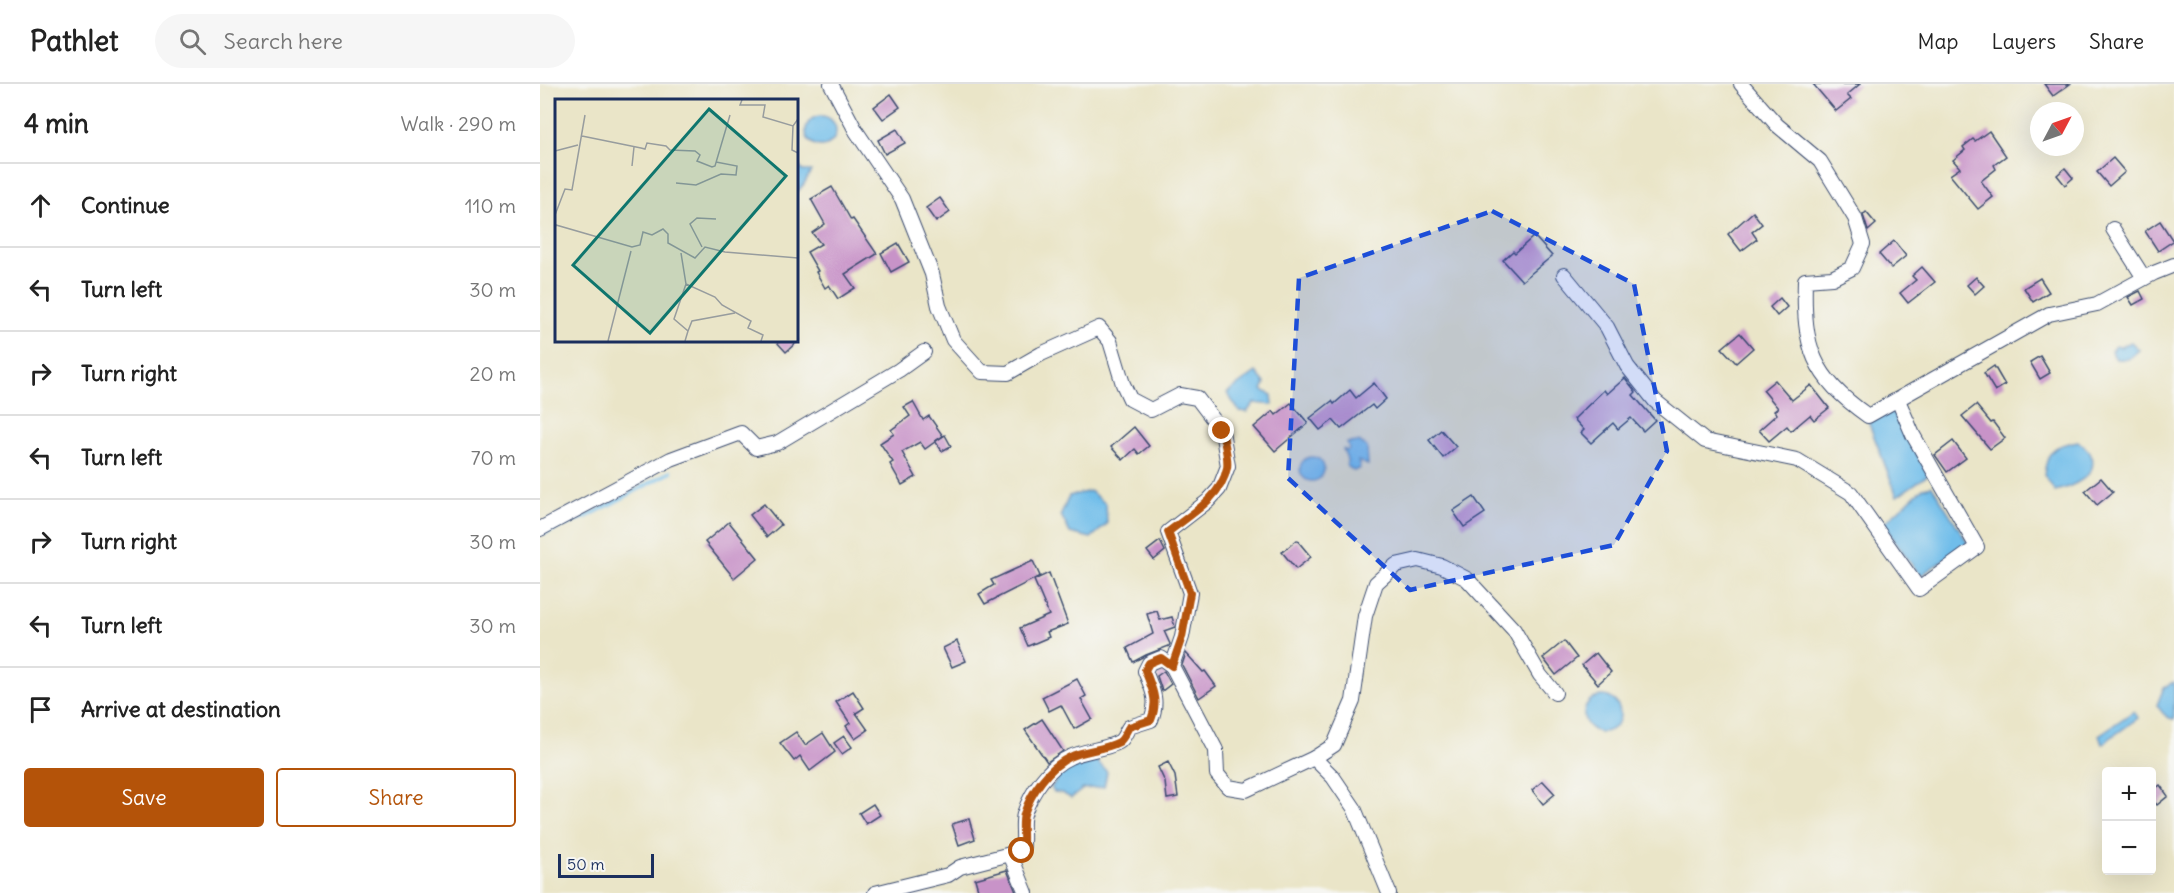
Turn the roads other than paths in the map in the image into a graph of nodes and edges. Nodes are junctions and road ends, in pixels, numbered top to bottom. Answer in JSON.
{"nodes":[{"id":1,"x":831,"y":84,"type":"edge"},
{"id":2,"x":1741,"y":84,"type":"edge"},
{"id":3,"x":2113,"y":229,"type":"dead end"},
{"id":4,"x":2174,"y":265,"type":"edge"},
{"id":5,"x":1564,"y":275,"type":"dead end"},
{"id":6,"x":2144,"y":278,"type":"junction"},
{"id":7,"x":924,"y":352,"type":"dead end"},
{"id":8,"x":1898,"y":400,"type":"junction"},
{"id":9,"x":540,"y":529,"type":"edge"},
{"id":10,"x":1172,"y":666,"type":"junction"},
{"id":11,"x":1555,"y":693,"type":"dead end"},
{"id":12,"x":1314,"y":758,"type":"junction"},
{"id":13,"x":1010,"y":854,"type":"junction"},
{"id":14,"x":875,"y":893,"type":"edge"},
{"id":15,"x":1026,"y":893,"type":"edge"},
{"id":16,"x":1389,"y":893,"type":"edge"}],
"edges":[{"from":1,"to":10,"type":"street"},
{"from":2,"to":8,"type":"street"},
{"from":3,"to":6,"type":"street"},
{"from":4,"to":6,"type":"street"},
{"from":5,"to":8,"type":"street"},
{"from":6,"to":8,"type":"street"},
{"from":7,"to":9,"type":"street"},
{"from":10,"to":12,"type":"street"},
{"from":10,"to":13,"type":"street"},
{"from":11,"to":12,"type":"street"},
{"from":12,"to":16,"type":"street"},
{"from":13,"to":14,"type":"street"},
{"from":13,"to":15,"type":"street"}]}
